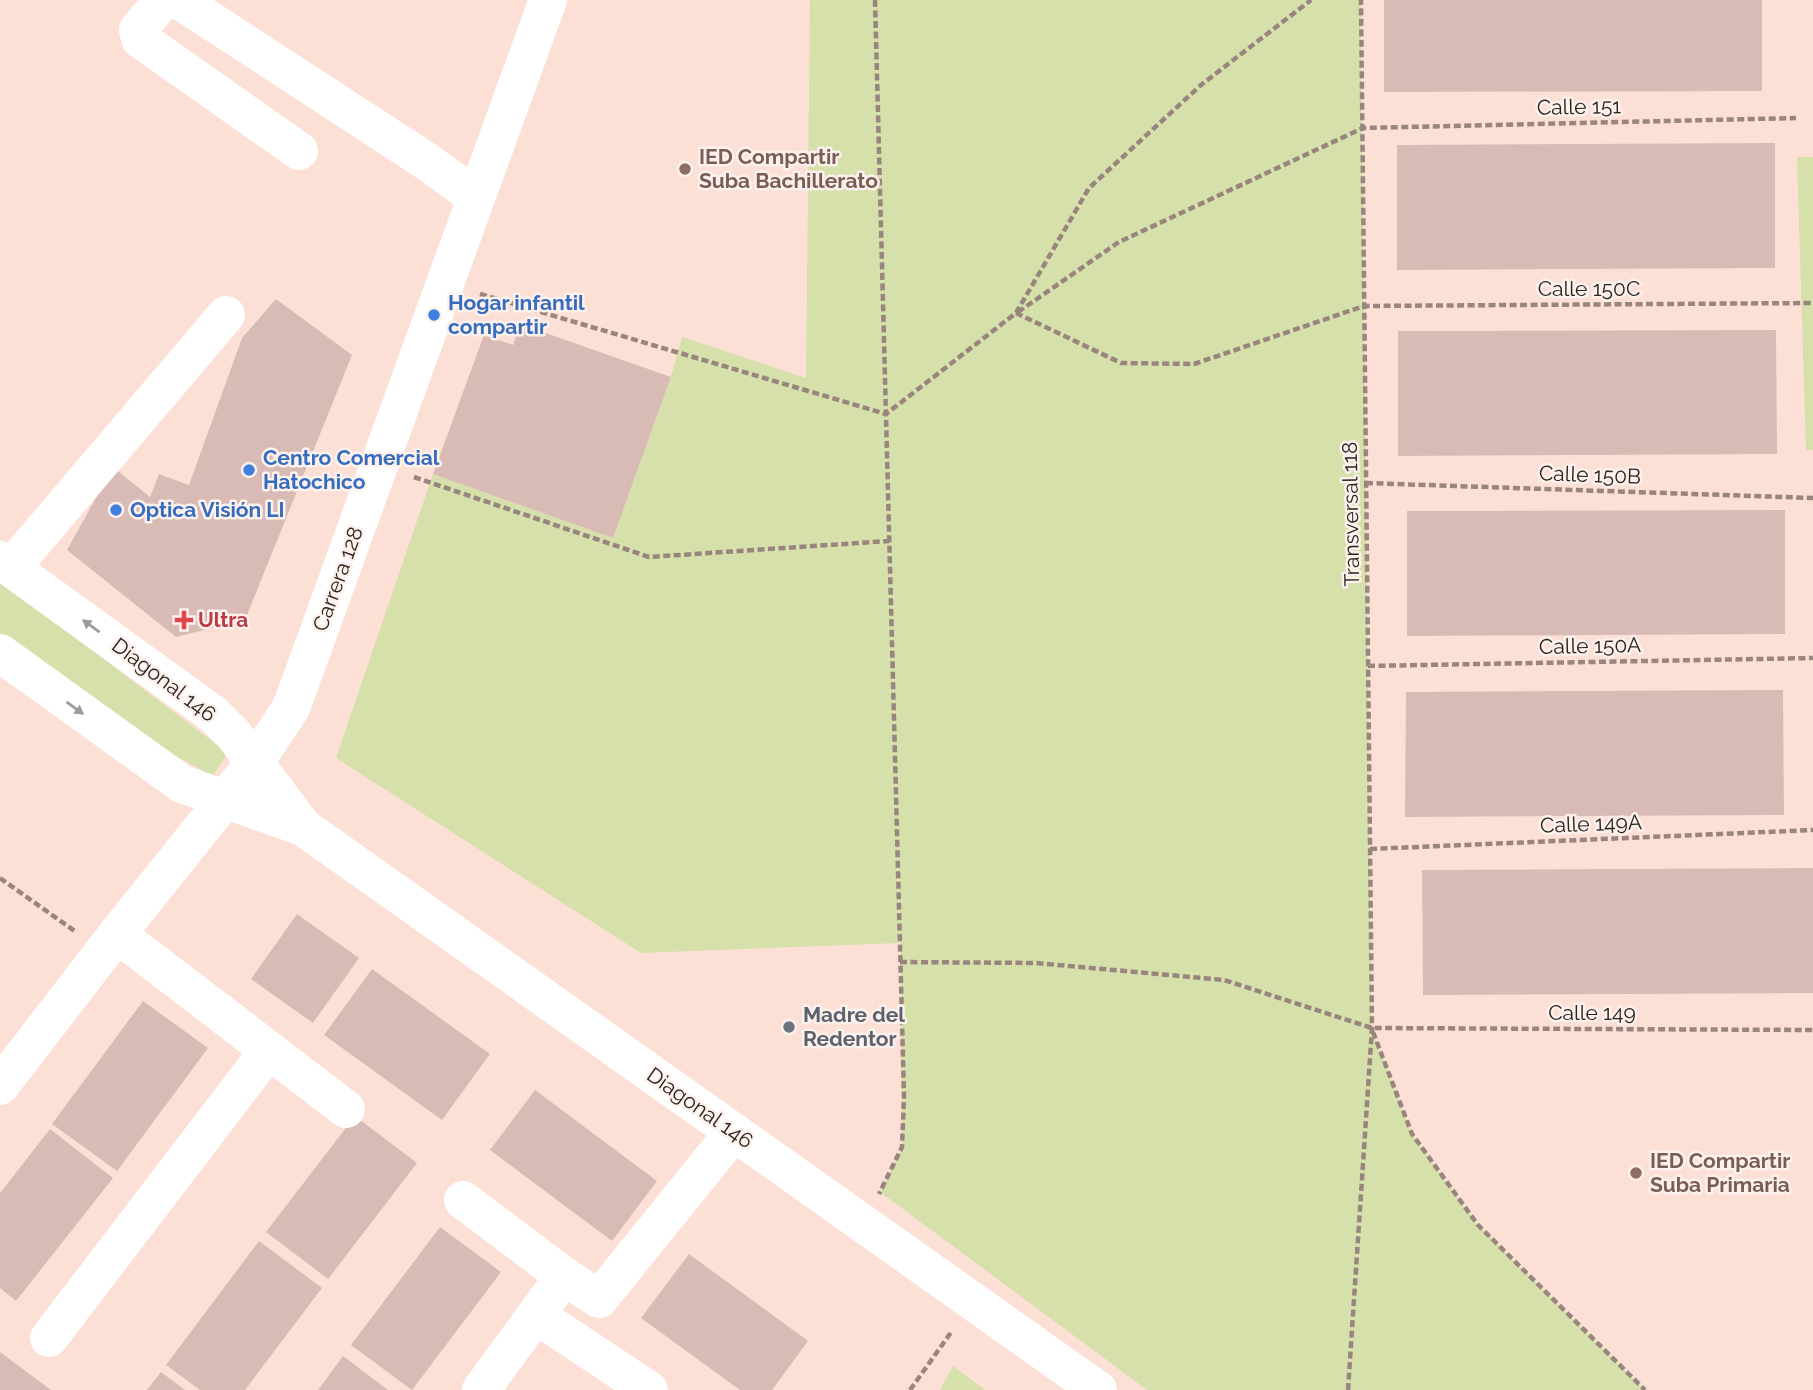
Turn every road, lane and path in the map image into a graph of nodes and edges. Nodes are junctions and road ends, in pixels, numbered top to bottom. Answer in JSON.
{"nodes":[{"id":1,"x":163,"y":0,"type":"edge"},
{"id":2,"x":178,"y":0,"type":"edge"},
{"id":3,"x":548,"y":0,"type":"edge"},
{"id":4,"x":875,"y":0,"type":"edge"},
{"id":5,"x":1311,"y":0,"type":"edge"},
{"id":6,"x":1361,"y":0,"type":"edge"},
{"id":7,"x":1796,"y":118,"type":"dead end"},
{"id":8,"x":1363,"y":128,"type":"junction"},
{"id":9,"x":299,"y":151,"type":"dead end"},
{"id":10,"x":477,"y":197,"type":"junction"},
{"id":11,"x":445,"y":283,"type":"junction"},
{"id":12,"x":1813,"y":303,"type":"edge"},
{"id":13,"x":1364,"y":306,"type":"junction"},
{"id":14,"x":1016,"y":313,"type":"junction"},
{"id":15,"x":226,"y":315,"type":"dead end"},
{"id":16,"x":886,"y":414,"type":"junction"},
{"id":17,"x":380,"y":465,"type":"junction"},
{"id":18,"x":1366,"y":483,"type":"junction"},
{"id":19,"x":1813,"y":498,"type":"edge"},
{"id":20,"x":889,"y":541,"type":"junction"},
{"id":21,"x":5,"y":564,"type":"edge"},
{"id":22,"x":0,"y":653,"type":"edge"},
{"id":23,"x":1813,"y":658,"type":"edge"},
{"id":24,"x":1368,"y":666,"type":"junction"},
{"id":25,"x":255,"y":762,"type":"junction"},
{"id":26,"x":223,"y":800,"type":"junction"},
{"id":27,"x":303,"y":827,"type":"junction"},
{"id":28,"x":1813,"y":830,"type":"edge"},
{"id":29,"x":1370,"y":849,"type":"junction"},
{"id":30,"x":0,"y":878,"type":"edge"},
{"id":31,"x":110,"y":943,"type":"junction"},
{"id":32,"x":900,"y":962,"type":"junction"},
{"id":33,"x":1372,"y":1028,"type":"junction"},
{"id":34,"x":1813,"y":1030,"type":"edge"},
{"id":35,"x":269,"y":1050,"type":"junction"},
{"id":36,"x":0,"y":1086,"type":"edge"},
{"id":37,"x":346,"y":1109,"type":"dead end"},
{"id":38,"x":734,"y":1132,"type":"junction"},
{"id":39,"x":463,"y":1200,"type":"dead end"},
{"id":40,"x":858,"y":1220,"type":"junction"},
{"id":41,"x":564,"y":1276,"type":"junction"},
{"id":42,"x":599,"y":1298,"type":"junction"},
{"id":43,"x":973,"y":1302,"type":"junction"},
{"id":44,"x":537,"y":1315,"type":"junction"},
{"id":45,"x":49,"y":1338,"type":"dead end"},
{"id":46,"x":571,"y":1338,"type":"junction"},
{"id":47,"x":481,"y":1390,"type":"edge"},
{"id":48,"x":649,"y":1390,"type":"edge"},
{"id":49,"x":910,"y":1390,"type":"edge"},
{"id":50,"x":1098,"y":1390,"type":"edge"},
{"id":51,"x":1348,"y":1390,"type":"edge"},
{"id":52,"x":1645,"y":1390,"type":"edge"}],
"edges":[{"from":1,"to":9,"type":"street"},
{"from":2,"to":10,"type":"street"},
{"from":3,"to":10,"type":"street","name":"Carrera 128"},
{"from":4,"to":16,"type":"path"},
{"from":5,"to":14,"type":"path"},
{"from":6,"to":8,"type":"path","name":"Transversal 118"},
{"from":7,"to":8,"type":"path","name":"Calle 151"},
{"from":8,"to":13,"type":"path","name":"Transversal 118"},
{"from":8,"to":14,"type":"path"},
{"from":10,"to":11,"type":"street","name":"Carrera 128"},
{"from":11,"to":16,"type":"path"},
{"from":11,"to":17,"type":"street","name":"Carrera 128"},
{"from":12,"to":13,"type":"path","name":"Calle 150C"},
{"from":13,"to":14,"type":"path","name":"Calle 150C"},
{"from":13,"to":18,"type":"path","name":"Transversal 118"},
{"from":14,"to":16,"type":"path"},
{"from":15,"to":21,"type":"street"},
{"from":16,"to":20,"type":"path"},
{"from":17,"to":20,"type":"path"},
{"from":17,"to":25,"type":"street","name":"Carrera 128"},
{"from":18,"to":19,"type":"path","name":"Calle 150B"},
{"from":18,"to":24,"type":"path","name":"Transversal 118"},
{"from":20,"to":32,"type":"path"},
{"from":25,"to":21,"type":"street","name":"Diagonal 146","one_way":true},
{"from":22,"to":26,"type":"street","name":"Diagonal 146","one_way":true},
{"from":23,"to":24,"type":"path","name":"Calle 150A"},
{"from":24,"to":29,"type":"path","name":"Transversal 118"},
{"from":25,"to":26,"type":"street","name":"Carrera 128"},
{"from":25,"to":27,"type":"street","name":"Diagonal 146"},
{"from":26,"to":27,"type":"street","name":"Diagonal 146"},
{"from":26,"to":31,"type":"street","name":"Carrera 128"},
{"from":27,"to":38,"type":"street","name":"Diagonal 146"},
{"from":28,"to":29,"type":"path","name":"Calle 149A"},
{"from":29,"to":33,"type":"path","name":"Transversal 118"},
{"from":30,"to":31,"type":"path"},
{"from":31,"to":35,"type":"street"},
{"from":31,"to":36,"type":"street","name":"Carrera 128"},
{"from":32,"to":33,"type":"path","name":"Calle 149"},
{"from":32,"to":40,"type":"path"},
{"from":33,"to":34,"type":"path","name":"Calle 149"},
{"from":33,"to":51,"type":"path","name":"Transversal 118"},
{"from":33,"to":52,"type":"path"},
{"from":35,"to":37,"type":"street"},
{"from":35,"to":45,"type":"street"},
{"from":38,"to":40,"type":"street","name":"Diagonal 146"},
{"from":38,"to":42,"type":"street"},
{"from":39,"to":41,"type":"street"},
{"from":40,"to":43,"type":"street","name":"Diagonal 146"},
{"from":41,"to":42,"type":"street"},
{"from":41,"to":44,"type":"street"},
{"from":42,"to":46,"type":"street"},
{"from":43,"to":49,"type":"path"},
{"from":43,"to":50,"type":"street","name":"Diagonal 146"},
{"from":44,"to":46,"type":"street"},
{"from":44,"to":47,"type":"street"},
{"from":46,"to":48,"type":"street"}]}
